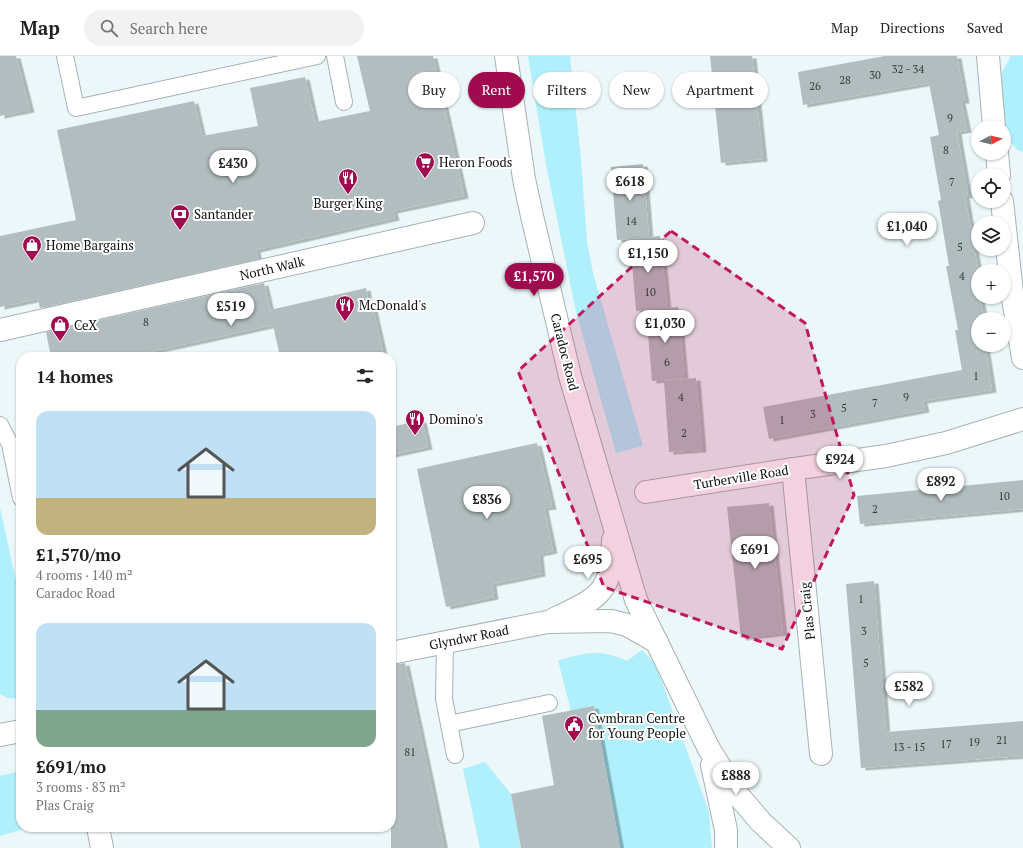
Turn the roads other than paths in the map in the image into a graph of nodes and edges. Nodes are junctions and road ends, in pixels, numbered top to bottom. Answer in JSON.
{"nodes":[{"id":1,"x":65,"y":56,"type":"edge"},
{"id":2,"x":317,"y":56,"type":"edge"},
{"id":3,"x":335,"y":56,"type":"edge"},
{"id":4,"x":506,"y":56,"type":"edge"},
{"id":5,"x":988,"y":56,"type":"edge"},
{"id":6,"x":344,"y":102,"type":"dead end"},
{"id":7,"x":993,"y":120,"type":"edge"},
{"id":8,"x":1003,"y":208,"type":"edge"},
{"id":9,"x":473,"y":223,"type":"dead end"},
{"id":10,"x":0,"y":330,"type":"edge"},
{"id":11,"x":1023,"y":358,"type":"edge"},
{"id":12,"x":1023,"y":419,"type":"edge"},
{"id":13,"x":0,"y":425,"type":"edge"},
{"id":14,"x":793,"y":468,"type":"junction"},
{"id":15,"x":16,"y":473,"type":"edge"},
{"id":16,"x":646,"y":492,"type":"dead end"},
{"id":17,"x":613,"y":527,"type":"junction"},
{"id":18,"x":547,"y":622,"type":"junction"},
{"id":19,"x":445,"y":642,"type":"junction"},
{"id":20,"x":657,"y":642,"type":"junction"},
{"id":21,"x":396,"y":652,"type":"edge"},
{"id":22,"x":549,"y":703,"type":"dead end"},
{"id":23,"x":450,"y":724,"type":"junction"},
{"id":24,"x":16,"y":732,"type":"edge"},
{"id":25,"x":0,"y":735,"type":"edge"},
{"id":26,"x":709,"y":749,"type":"junction"},
{"id":27,"x":821,"y":754,"type":"dead end"},
{"id":28,"x":455,"y":755,"type":"dead end"},
{"id":29,"x":99,"y":832,"type":"edge"},
{"id":30,"x":102,"y":848,"type":"edge"},
{"id":31,"x":726,"y":848,"type":"edge"},
{"id":32,"x":789,"y":848,"type":"edge"}],
"edges":[{"from":1,"to":2,"type":"lane"},
{"from":3,"to":6,"type":"lane"},
{"from":4,"to":17,"type":"street","name":"Caradoc Road"},
{"from":5,"to":7,"type":"street"},
{"from":8,"to":11,"type":"street"},
{"from":9,"to":10,"type":"street","name":"North Walk"},
{"from":12,"to":14,"type":"street","name":"Turberville Road"},
{"from":13,"to":15,"type":"lane"},
{"from":14,"to":16,"type":"street","name":"Turberville Road"},
{"from":14,"to":27,"type":"street","name":"Plas Craig"},
{"from":17,"to":18,"type":"street","name":"Caradoc Road"},
{"from":17,"to":20,"type":"street","name":"Caradoc Road"},
{"from":18,"to":19,"type":"street","name":"Glyndwr Road"},
{"from":18,"to":20,"type":"street"},
{"from":19,"to":21,"type":"street","name":"Glyndwr Road"},
{"from":19,"to":23,"type":"lane"},
{"from":20,"to":26,"type":"street","name":"Caradoc Road"},
{"from":22,"to":23,"type":"lane"},
{"from":23,"to":28,"type":"lane"},
{"from":24,"to":25,"type":"street"},
{"from":26,"to":31,"type":"street","name":"Caradoc Road"},
{"from":26,"to":32,"type":"street","name":"Caradoc Road"},
{"from":29,"to":30,"type":"street"}]}
